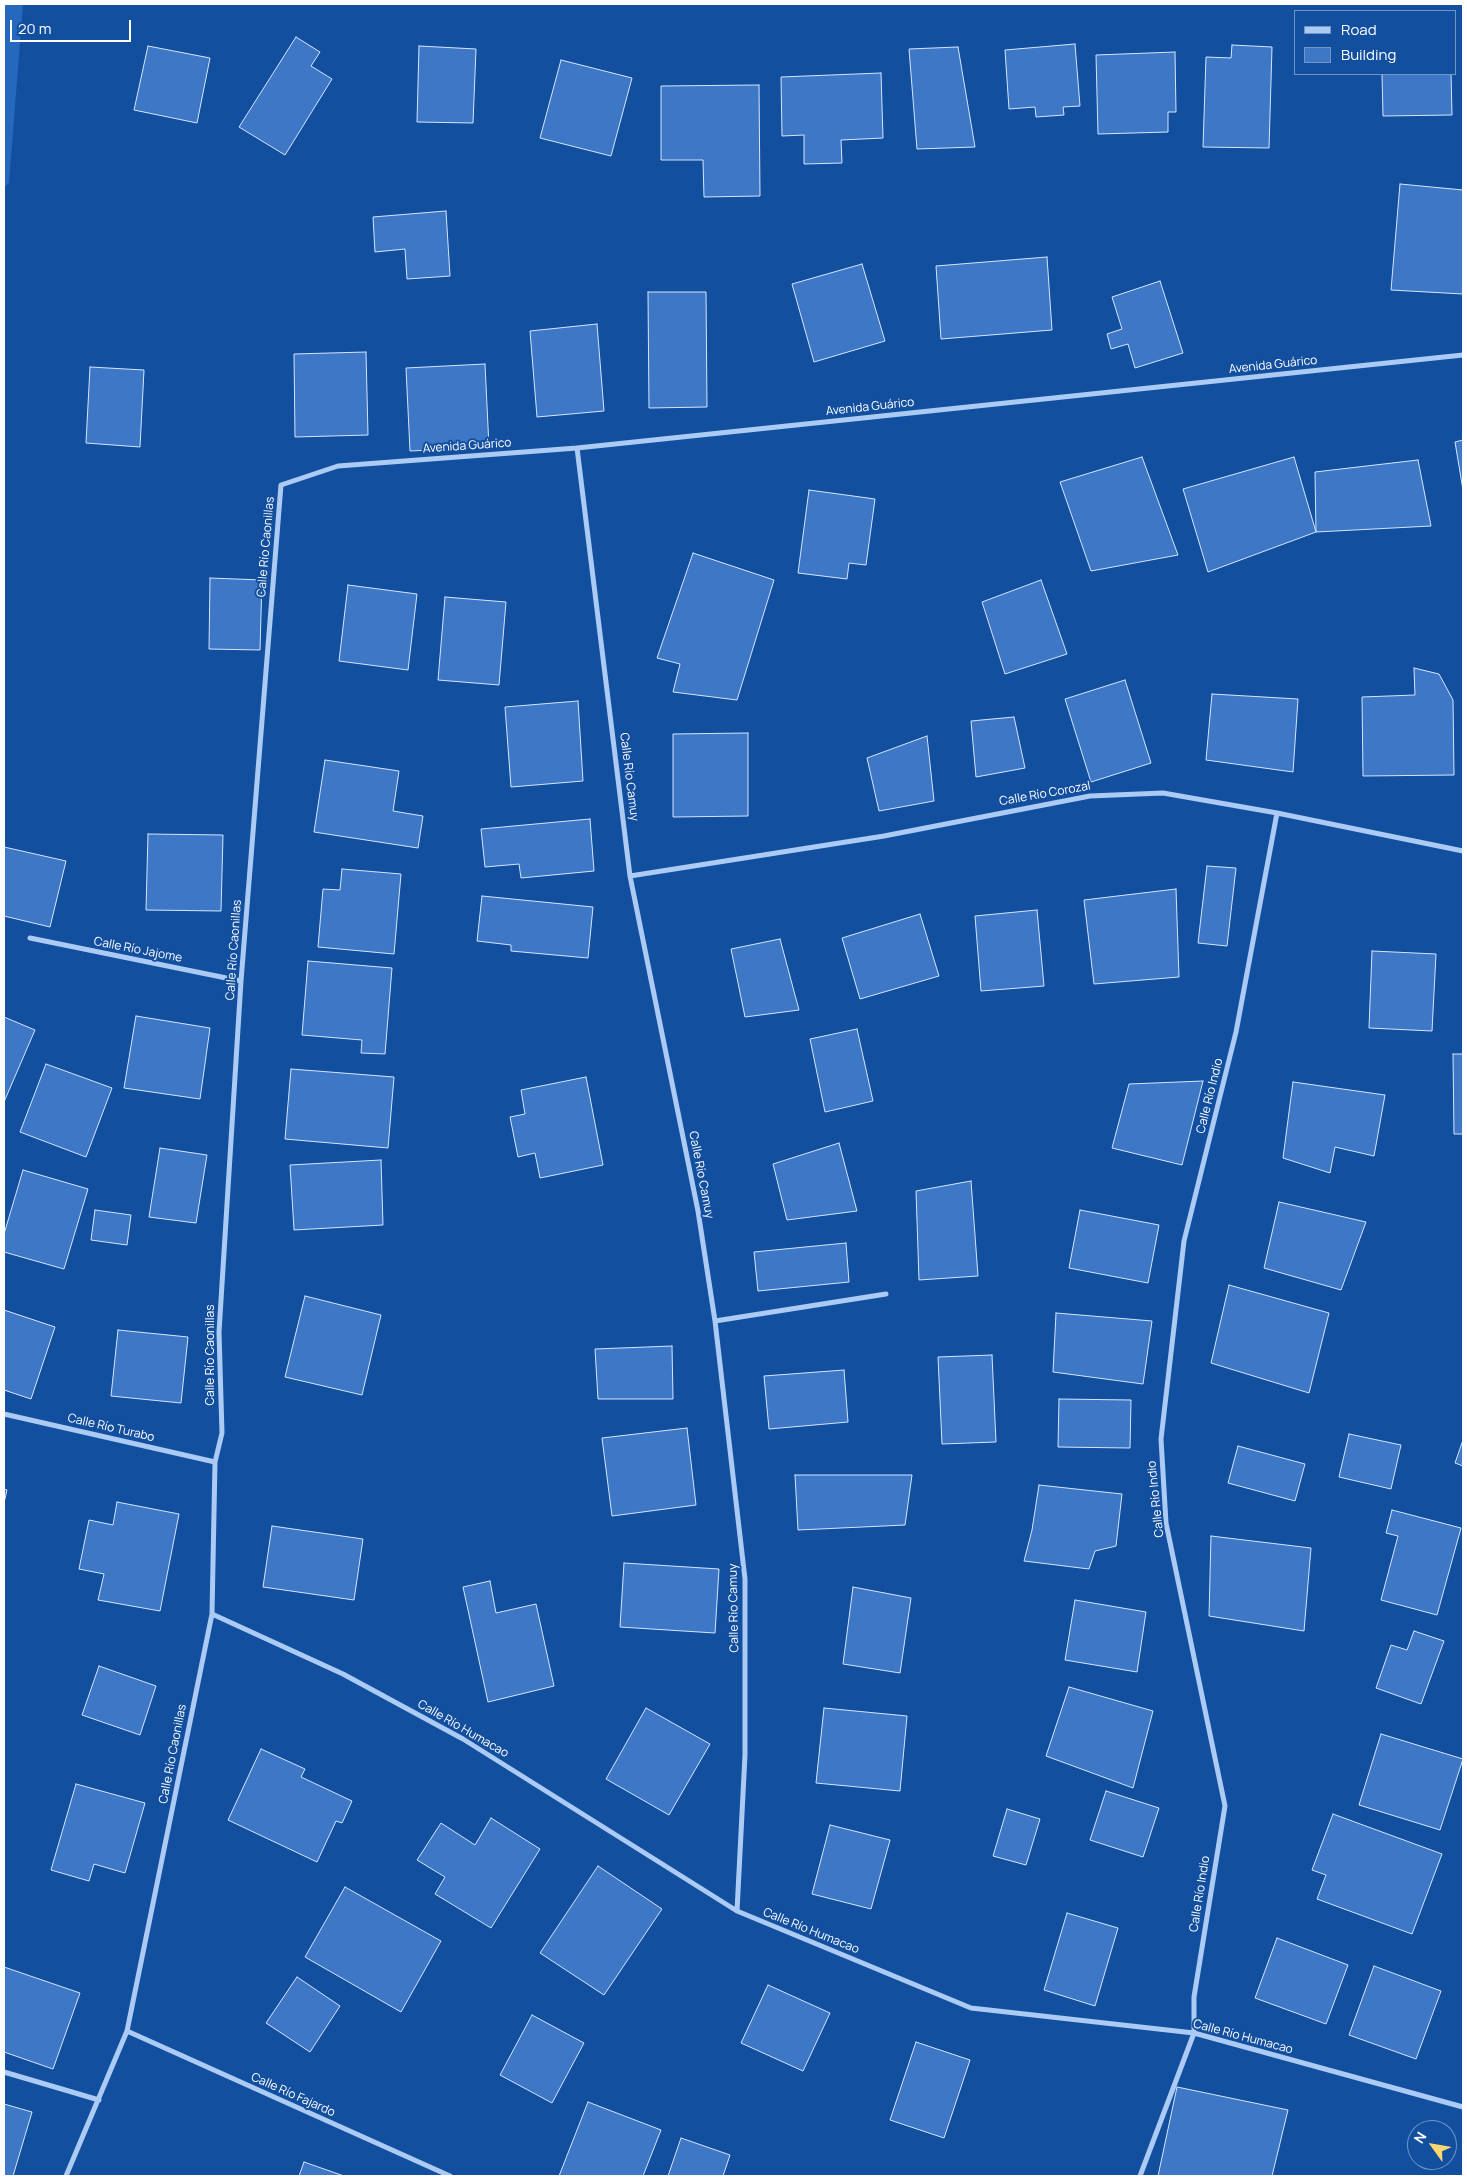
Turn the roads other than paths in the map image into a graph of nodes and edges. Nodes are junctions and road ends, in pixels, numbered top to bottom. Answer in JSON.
{"nodes":[{"id":1,"x":1463,"y":356,"type":"edge"},
{"id":2,"x":577,"y":448,"type":"junction"},
{"id":3,"x":281,"y":485,"type":"joint"},
{"id":4,"x":1277,"y":813,"type":"junction"},
{"id":5,"x":1463,"y":851,"type":"edge"},
{"id":6,"x":630,"y":876,"type":"junction"},
{"id":7,"x":30,"y":938,"type":"dead end"},
{"id":8,"x":241,"y":981,"type":"junction"},
{"id":9,"x":886,"y":1294,"type":"dead end"},
{"id":10,"x":714,"y":1321,"type":"junction"},
{"id":11,"x":4,"y":1414,"type":"edge"},
{"id":12,"x":215,"y":1462,"type":"junction"},
{"id":13,"x":212,"y":1614,"type":"junction"},
{"id":14,"x":737,"y":1911,"type":"junction"},
{"id":15,"x":128,"y":2031,"type":"junction"},
{"id":16,"x":1194,"y":2033,"type":"junction"},
{"id":17,"x":4,"y":2072,"type":"edge"},
{"id":18,"x":99,"y":2100,"type":"junction"},
{"id":19,"x":1463,"y":2107,"type":"edge"},
{"id":20,"x":66,"y":2176,"type":"edge"},
{"id":21,"x":450,"y":2176,"type":"edge"},
{"id":22,"x":1140,"y":2176,"type":"edge"}],
"edges":[{"from":1,"to":2,"type":"street","name":"Avenida Guárico"},
{"from":2,"to":3,"type":"street","name":"Avenida Guárico"},
{"from":2,"to":6,"type":"street","name":"Calle Río Camuy"},
{"from":3,"to":8,"type":"street","name":"Calle Río Caonillas"},
{"from":4,"to":5,"type":"street","name":"Calle Río Corozal"},
{"from":4,"to":6,"type":"street","name":"Calle Río Corozal"},
{"from":4,"to":16,"type":"street","name":"Calle Río Indio"},
{"from":6,"to":10,"type":"street","name":"Calle Río Camuy"},
{"from":7,"to":8,"type":"street","name":"Calle Río Jajome"},
{"from":8,"to":12,"type":"street","name":"Calle Río Caonillas"},
{"from":9,"to":10,"type":"street"},
{"from":10,"to":14,"type":"street","name":"Calle Río Camuy"},
{"from":11,"to":12,"type":"street","name":"Calle Río Turabo"},
{"from":12,"to":13,"type":"street","name":"Calle Río Caonillas"},
{"from":13,"to":14,"type":"street","name":"Calle Río Humacao"},
{"from":13,"to":15,"type":"street","name":"Calle Río Caonillas"},
{"from":14,"to":16,"type":"street","name":"Calle Río Humacao"},
{"from":15,"to":18,"type":"street","name":"Calle Río Caonillas"},
{"from":15,"to":21,"type":"street","name":"Calle Río Fajardo"},
{"from":16,"to":19,"type":"street","name":"Calle Río Humacao"},
{"from":16,"to":22,"type":"street","name":"Calle Río Indio"},
{"from":17,"to":18,"type":"street"},
{"from":18,"to":20,"type":"street","name":"Calle Río Caonillas"}]}
